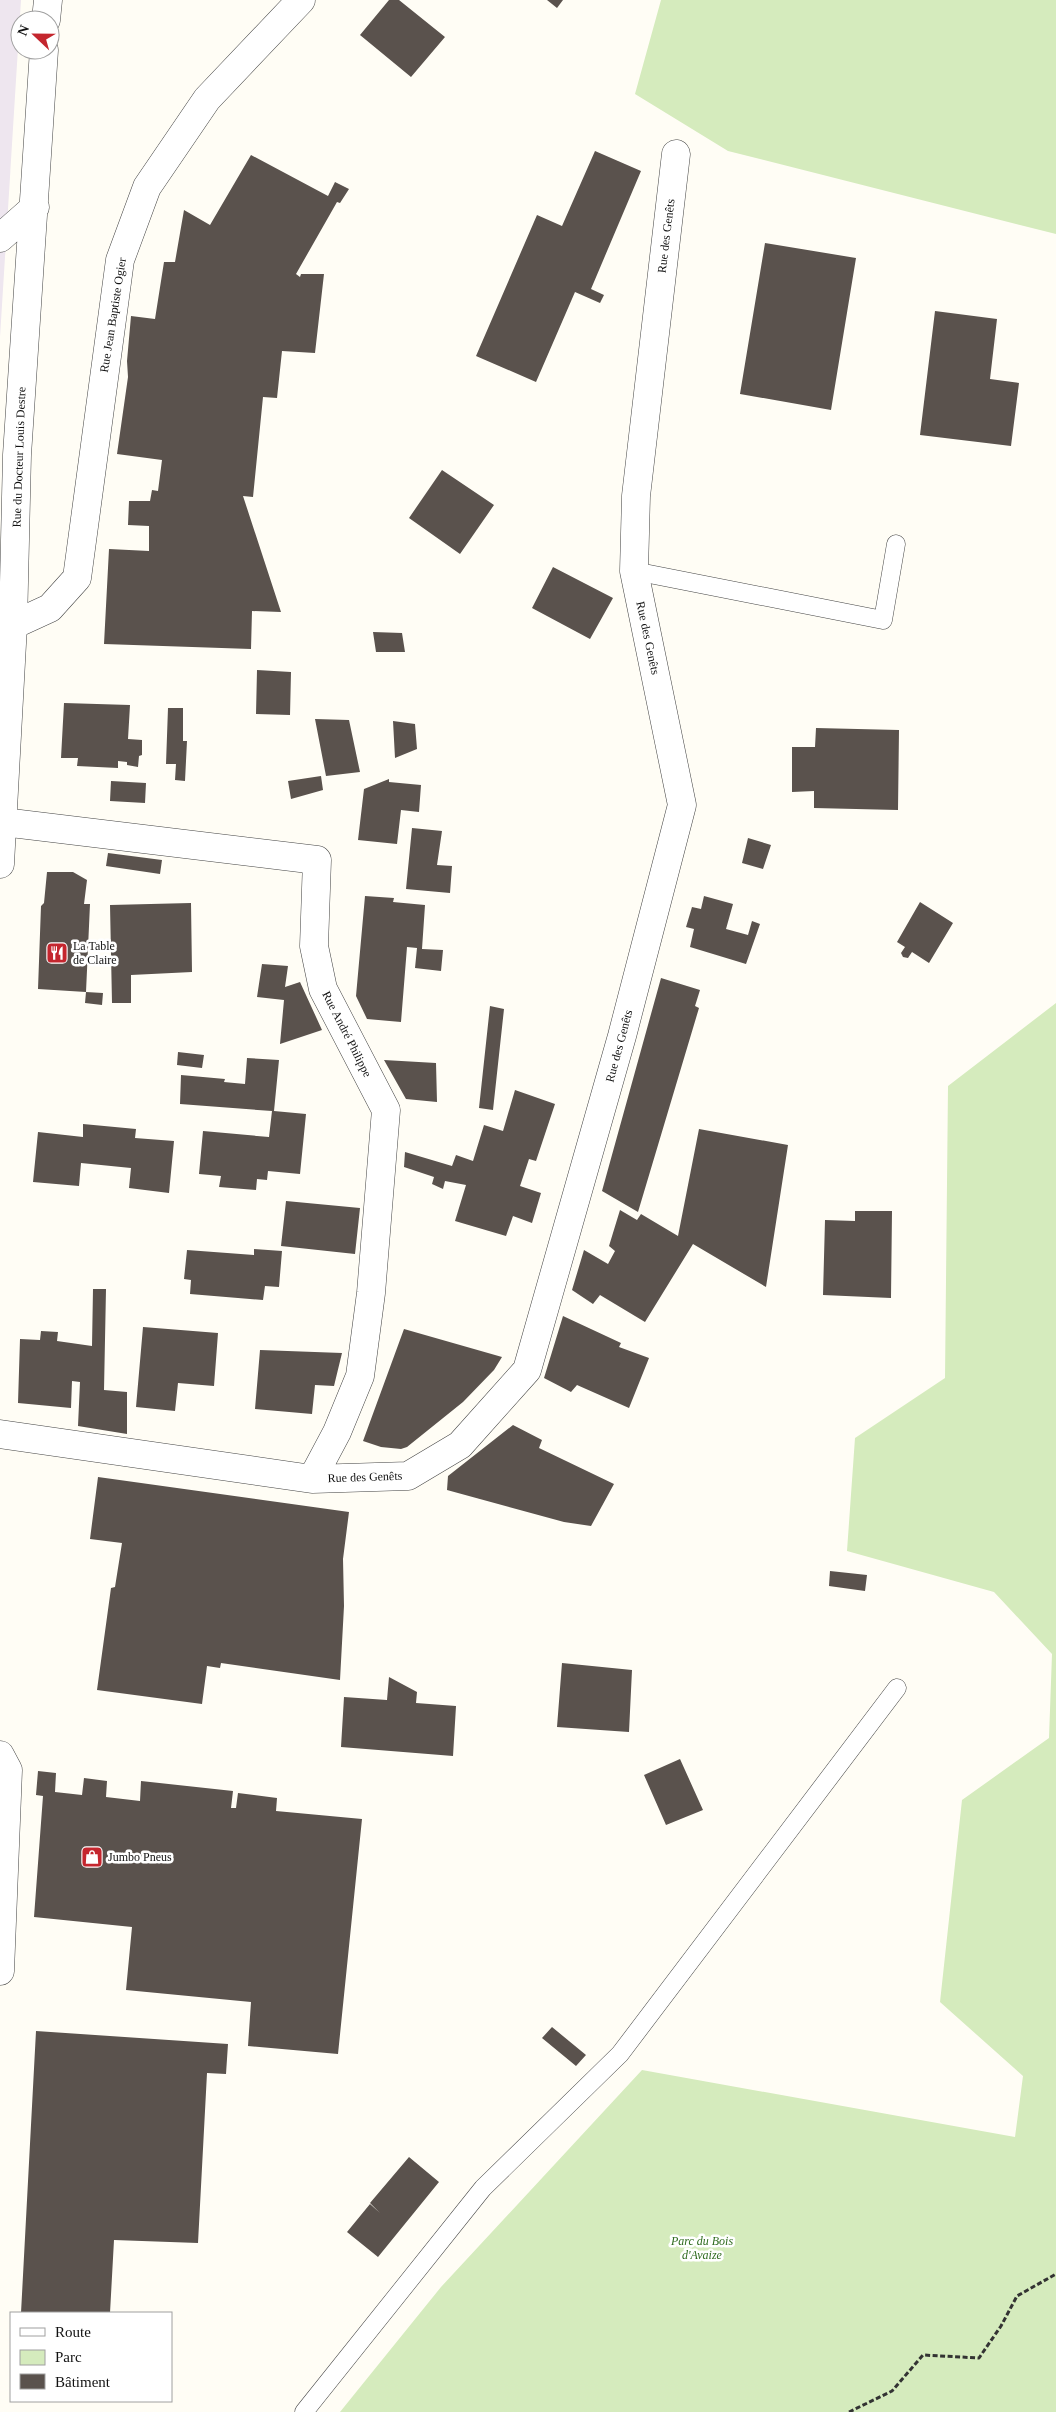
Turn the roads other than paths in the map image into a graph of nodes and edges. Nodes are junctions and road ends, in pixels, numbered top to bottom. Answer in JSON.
{"nodes":[{"id":1,"x":301,"y":0,"type":"edge"},
{"id":2,"x":43,"y":60,"type":"edge"},
{"id":3,"x":676,"y":154,"type":"dead end"},
{"id":4,"x":35,"y":208,"type":"junction"},
{"id":5,"x":0,"y":238,"type":"edge"},
{"id":6,"x":0,"y":429,"type":"edge"},
{"id":7,"x":17,"y":455,"type":"junction"},
{"id":8,"x":896,"y":544,"type":"dead end"},
{"id":9,"x":634,"y":571,"type":"junction"},
{"id":10,"x":13,"y":626,"type":"junction"},
{"id":11,"x":4,"y":718,"type":"edge"},
{"id":12,"x":3,"y":822,"type":"junction"},
{"id":13,"x":0,"y":864,"type":"edge"},
{"id":14,"x":0,"y":1434,"type":"edge"},
{"id":15,"x":312,"y":1479,"type":"junction"},
{"id":16,"x":897,"y":1688,"type":"dead end"},
{"id":17,"x":0,"y":1755,"type":"edge"},
{"id":18,"x":0,"y":1971,"type":"edge"},
{"id":19,"x":304,"y":2412,"type":"edge"}],
"edges":[{"from":1,"to":10,"type":"street","name":"Rue Jean Baptiste Ogier"},
{"from":2,"to":4,"type":"street","name":"Rue du Docteur Louis Destre"},
{"from":3,"to":9,"type":"street","name":"Rue des Genêts"},
{"from":4,"to":5,"type":"street"},
{"from":4,"to":7,"type":"street","name":"Rue du Docteur Louis Destre"},
{"from":6,"to":7,"type":"street"},
{"from":7,"to":10,"type":"street","name":"Rue du Docteur Louis Destre"},
{"from":8,"to":9,"type":"lane"},
{"from":9,"to":15,"type":"street","name":"Rue des Genêts"},
{"from":10,"to":11,"type":"street","name":"Rue du Docteur Louis Destre"},
{"from":11,"to":12,"type":"street","name":"Rue du Docteur Louis Destre"},
{"from":12,"to":13,"type":"street","name":"Rue du Docteur Louis Destre"},
{"from":12,"to":15,"type":"street","name":"Rue André Philippe"},
{"from":14,"to":15,"type":"street","name":"Rue des Genêts"},
{"from":16,"to":19,"type":"lane"},
{"from":17,"to":18,"type":"street"}]}
